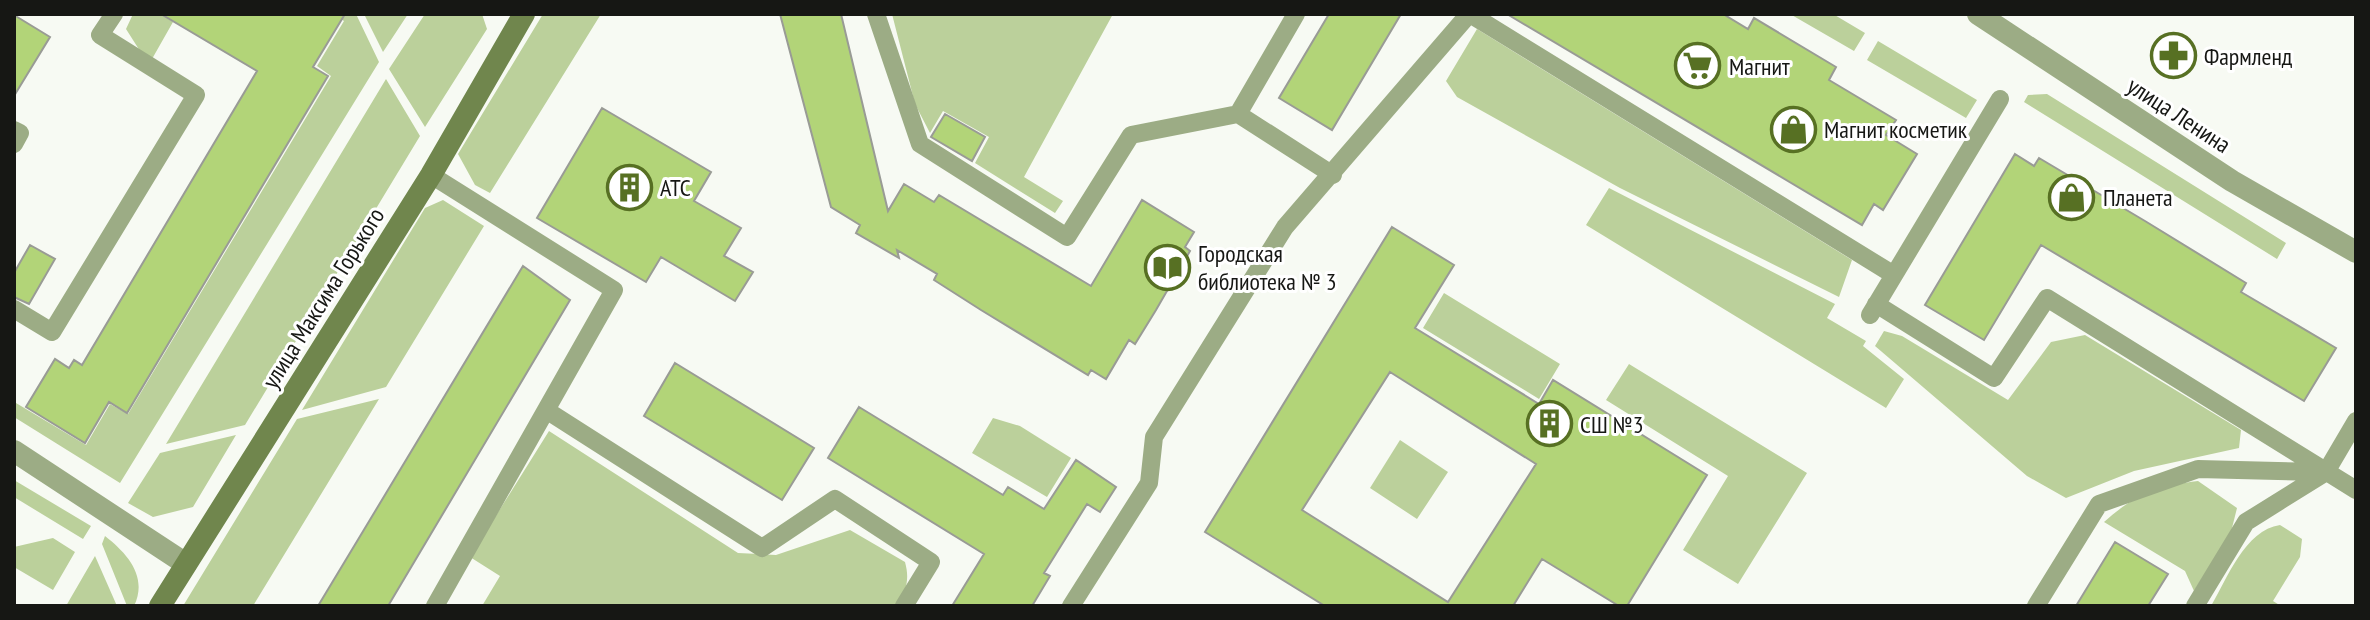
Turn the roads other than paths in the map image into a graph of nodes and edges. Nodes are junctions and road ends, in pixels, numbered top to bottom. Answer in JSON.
{"nodes":[{"id":1,"x":114,"y":14,"type":"edge"},
{"id":2,"x":524,"y":14,"type":"edge"},
{"id":3,"x":876,"y":14,"type":"edge"},
{"id":4,"x":1296,"y":14,"type":"edge"},
{"id":5,"x":1470,"y":14,"type":"edge"},
{"id":6,"x":1978,"y":14,"type":"edge"},
{"id":7,"x":2000,"y":99,"type":"dead end"},
{"id":8,"x":1238,"y":114,"type":"junction"},
{"id":9,"x":14,"y":130,"type":"edge"},
{"id":10,"x":14,"y":144,"type":"edge"},
{"id":11,"x":431,"y":175,"type":"junction"},
{"id":12,"x":1333,"y":175,"type":"junction"},
{"id":13,"x":2356,"y":252,"type":"edge"},
{"id":14,"x":1894,"y":275,"type":"junction"},
{"id":15,"x":14,"y":309,"type":"edge"},
{"id":16,"x":546,"y":410,"type":"junction"},
{"id":17,"x":2356,"y":421,"type":"edge"},
{"id":18,"x":14,"y":451,"type":"edge"},
{"id":19,"x":2326,"y":472,"type":"junction"},
{"id":20,"x":2356,"y":490,"type":"edge"},
{"id":21,"x":186,"y":564,"type":"junction"},
{"id":22,"x":160,"y":606,"type":"edge"},
{"id":23,"x":435,"y":606,"type":"edge"},
{"id":24,"x":904,"y":606,"type":"edge"},
{"id":25,"x":1071,"y":606,"type":"edge"},
{"id":26,"x":2036,"y":606,"type":"edge"},
{"id":27,"x":2195,"y":606,"type":"edge"}],
"edges":[{"from":1,"to":15,"type":"lane"},
{"from":2,"to":11,"type":"main road","name":"улица Максима Горького"},
{"from":3,"to":8,"type":"lane"},
{"from":4,"to":8,"type":"lane"},
{"from":5,"to":12,"type":"lane"},
{"from":5,"to":14,"type":"lane"},
{"from":6,"to":13,"type":"street","name":"улица Ленина"},
{"from":7,"to":14,"type":"lane"},
{"from":8,"to":12,"type":"lane"},
{"from":9,"to":10,"type":"lane"},
{"from":11,"to":16,"type":"lane"},
{"from":11,"to":21,"type":"main road","name":"улица Максима Горького"},
{"from":12,"to":25,"type":"lane"},
{"from":14,"to":19,"type":"lane"},
{"from":16,"to":23,"type":"lane"},
{"from":16,"to":24,"type":"lane"},
{"from":17,"to":19,"type":"lane"},
{"from":18,"to":21,"type":"street"},
{"from":19,"to":20,"type":"lane"},
{"from":19,"to":26,"type":"lane"},
{"from":19,"to":27,"type":"lane"},
{"from":21,"to":22,"type":"main road","name":"улица Максима Горького"}]}
